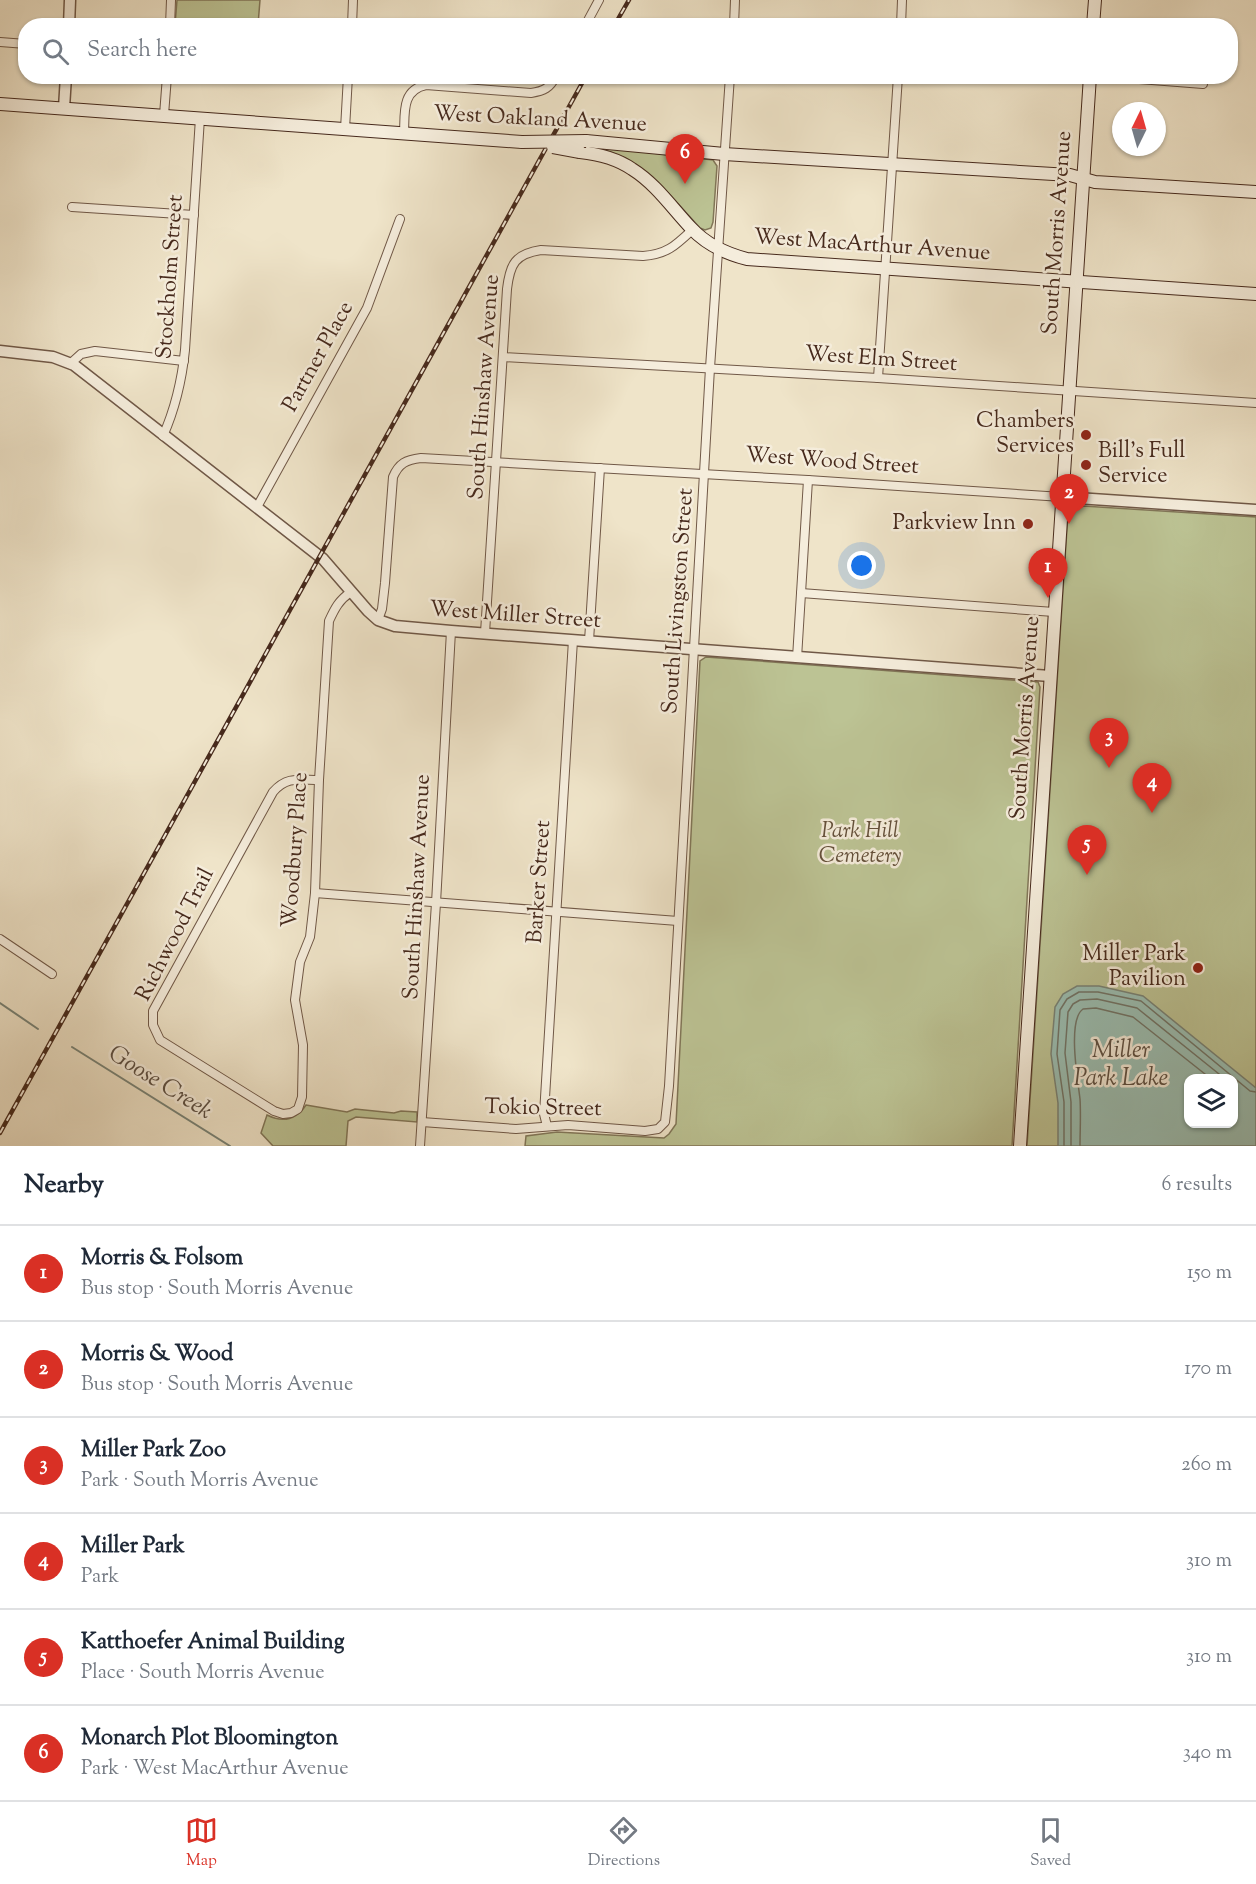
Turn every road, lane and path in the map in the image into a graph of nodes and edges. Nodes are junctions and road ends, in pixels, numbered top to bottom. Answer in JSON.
{"nodes":[{"id":1,"x":70,"y":0,"type":"edge"},
{"id":2,"x":171,"y":0,"type":"edge"},
{"id":3,"x":353,"y":0,"type":"edge"},
{"id":4,"x":599,"y":0,"type":"edge"},
{"id":5,"x":735,"y":0,"type":"edge"},
{"id":6,"x":902,"y":0,"type":"edge"},
{"id":7,"x":1095,"y":0,"type":"edge"},
{"id":8,"x":69,"y":18,"type":"edge"},
{"id":9,"x":170,"y":18,"type":"edge"},
{"id":10,"x":352,"y":18,"type":"edge"},
{"id":11,"x":589,"y":18,"type":"edge"},
{"id":12,"x":734,"y":18,"type":"edge"},
{"id":13,"x":901,"y":18,"type":"edge"},
{"id":14,"x":1094,"y":18,"type":"edge"},
{"id":15,"x":0,"y":42,"type":"edge"},
{"id":16,"x":18,"y":43,"type":"edge"},
{"id":17,"x":66,"y":84,"type":"edge"},
{"id":18,"x":166,"y":84,"type":"edge"},
{"id":19,"x":348,"y":84,"type":"edge"},
{"id":20,"x":550,"y":84,"type":"edge"},
{"id":21,"x":729,"y":84,"type":"edge"},
{"id":22,"x":897,"y":84,"type":"edge"},
{"id":23,"x":1089,"y":84,"type":"edge"},
{"id":24,"x":0,"y":104,"type":"edge"},
{"id":25,"x":64,"y":108,"type":"junction"},
{"id":26,"x":164,"y":116,"type":"junction"},
{"id":27,"x":200,"y":118,"type":"junction"},
{"id":28,"x":345,"y":129,"type":"junction"},
{"id":29,"x":404,"y":134,"type":"junction"},
{"id":30,"x":522,"y":142,"type":"joint"},
{"id":31,"x":583,"y":146,"type":"junction"},
{"id":32,"x":724,"y":154,"type":"junction"},
{"id":33,"x":892,"y":164,"type":"junction"},
{"id":34,"x":1083,"y":179,"type":"junction"},
{"id":35,"x":1256,"y":192,"type":"edge"},
{"id":36,"x":72,"y":207,"type":"dead end"},
{"id":37,"x":194,"y":215,"type":"junction"},
{"id":38,"x":400,"y":219,"type":"dead end"},
{"id":39,"x":692,"y":230,"type":"junction"},
{"id":40,"x":718,"y":248,"type":"junction"},
{"id":41,"x":885,"y":269,"type":"junction"},
{"id":42,"x":1076,"y":282,"type":"junction"},
{"id":43,"x":1256,"y":294,"type":"edge"},
{"id":44,"x":0,"y":351,"type":"edge"},
{"id":45,"x":503,"y":357,"type":"junction"},
{"id":46,"x":184,"y":361,"type":"junction"},
{"id":47,"x":70,"y":364,"type":"junction"},
{"id":48,"x":710,"y":368,"type":"junction"},
{"id":49,"x":878,"y":378,"type":"junction"},
{"id":50,"x":1068,"y":390,"type":"junction"},
{"id":51,"x":1256,"y":403,"type":"edge"},
{"id":52,"x":163,"y":436,"type":"junction"},
{"id":53,"x":495,"y":462,"type":"junction"},
{"id":54,"x":600,"y":468,"type":"junction"},
{"id":55,"x":705,"y":474,"type":"junction"},
{"id":56,"x":808,"y":480,"type":"junction"},
{"id":57,"x":1062,"y":497,"type":"junction"},
{"id":58,"x":257,"y":507,"type":"junction"},
{"id":59,"x":1256,"y":510,"type":"edge"},
{"id":60,"x":351,"y":592,"type":"junction"},
{"id":61,"x":801,"y":593,"type":"junction"},
{"id":62,"x":1054,"y":612,"type":"junction"},
{"id":63,"x":378,"y":620,"type":"junction"},
{"id":64,"x":451,"y":631,"type":"junction"},
{"id":65,"x":485,"y":633,"type":"junction"},
{"id":66,"x":573,"y":640,"type":"junction"},
{"id":67,"x":589,"y":641,"type":"junction"},
{"id":68,"x":694,"y":649,"type":"junction"},
{"id":69,"x":797,"y":658,"type":"junction"},
{"id":70,"x":1050,"y":676,"type":"junction"},
{"id":71,"x":319,"y":780,"type":"junction"},
{"id":72,"x":315,"y":893,"type":"junction"},
{"id":73,"x":436,"y":903,"type":"junction"},
{"id":74,"x":556,"y":912,"type":"junction"},
{"id":75,"x":678,"y":921,"type":"junction"},
{"id":76,"x":0,"y":939,"type":"edge"},
{"id":77,"x":52,"y":974,"type":"dead end"},
{"id":78,"x":291,"y":1113,"type":"joint"},
{"id":79,"x":422,"y":1122,"type":"junction"},
{"id":80,"x":547,"y":1126,"type":"junction"},
{"id":81,"x":663,"y":1127,"type":"joint"},
{"id":82,"x":420,"y":1146,"type":"edge"},
{"id":83,"x":1020,"y":1146,"type":"edge"}],
"edges":[{"from":1,"to":8,"type":"street"},
{"from":2,"to":9,"type":"street"},
{"from":3,"to":10,"type":"street"},
{"from":4,"to":11,"type":"street"},
{"from":5,"to":12,"type":"street"},
{"from":6,"to":13,"type":"street"},
{"from":7,"to":14,"type":"main road"},
{"from":15,"to":16,"type":"street"},
{"from":17,"to":25,"type":"street"},
{"from":18,"to":26,"type":"street"},
{"from":19,"to":28,"type":"street"},
{"from":20,"to":29,"type":"street"},
{"from":21,"to":32,"type":"street","name":"South Livingston Street"},
{"from":22,"to":33,"type":"street"},
{"from":23,"to":34,"type":"main road","name":"South Morris Avenue"},
{"from":24,"to":25,"type":"main road","name":"West Oakland Avenue"},
{"from":25,"to":26,"type":"main road","name":"West Oakland Avenue"},
{"from":26,"to":27,"type":"main road","name":"West Oakland Avenue"},
{"from":27,"to":28,"type":"main road","name":"West Oakland Avenue"},
{"from":27,"to":37,"type":"street","name":"Stockholm Street"},
{"from":28,"to":29,"type":"main road","name":"West Oakland Avenue"},
{"from":29,"to":30,"type":"main road","name":"West Oakland Avenue"},
{"from":30,"to":31,"type":"main road","name":"West MacArthur Avenue","bridge":true},
{"from":31,"to":32,"type":"main road","name":"West Oakland Avenue"},
{"from":31,"to":39,"type":"main road","name":"West MacArthur Avenue"},
{"from":32,"to":33,"type":"main road","name":"West Oakland Avenue"},
{"from":32,"to":40,"type":"street","name":"South Livingston Street"},
{"from":33,"to":34,"type":"main road","name":"West Oakland Avenue"},
{"from":33,"to":41,"type":"street"},
{"from":34,"to":35,"type":"main road","name":"West Oakland Avenue"},
{"from":34,"to":42,"type":"main road","name":"South Morris Avenue"},
{"from":36,"to":37,"type":"street"},
{"from":37,"to":46,"type":"street","name":"Stockholm Street"},
{"from":38,"to":58,"type":"street","name":"Partner Place"},
{"from":39,"to":40,"type":"main road","name":"West MacArthur Avenue"},
{"from":39,"to":45,"type":"street","name":"South Hinshaw Avenue"},
{"from":40,"to":41,"type":"main road","name":"West MacArthur Avenue"},
{"from":40,"to":48,"type":"street","name":"South Livingston Street"},
{"from":41,"to":42,"type":"main road","name":"West MacArthur Avenue"},
{"from":41,"to":49,"type":"street"},
{"from":42,"to":43,"type":"main road","name":"West MacArthur Avenue"},
{"from":42,"to":50,"type":"main road","name":"South Morris Avenue"},
{"from":44,"to":47,"type":"street"},
{"from":45,"to":48,"type":"street","name":"West Elm Street"},
{"from":45,"to":53,"type":"street","name":"South Hinshaw Avenue"},
{"from":46,"to":47,"type":"street"},
{"from":46,"to":52,"type":"street","name":"Stockholm Street"},
{"from":47,"to":52,"type":"street"},
{"from":48,"to":49,"type":"street","name":"West Elm Street"},
{"from":48,"to":55,"type":"street","name":"South Livingston Street"},
{"from":49,"to":50,"type":"street","name":"West Elm Street"},
{"from":50,"to":51,"type":"street","name":"West Elm Street"},
{"from":50,"to":57,"type":"main road","name":"South Morris Avenue"},
{"from":52,"to":58,"type":"street"},
{"from":53,"to":54,"type":"street","name":"West Wood Street"},
{"from":53,"to":63,"type":"street","name":"West Wood Street"},
{"from":53,"to":65,"type":"street","name":"South Hinshaw Avenue"},
{"from":54,"to":55,"type":"street","name":"West Wood Street"},
{"from":54,"to":67,"type":"street"},
{"from":55,"to":56,"type":"street","name":"West Wood Street"},
{"from":55,"to":68,"type":"street","name":"South Livingston Street"},
{"from":56,"to":57,"type":"street","name":"West Wood Street"},
{"from":56,"to":61,"type":"street"},
{"from":57,"to":59,"type":"street","name":"West Wood Street"},
{"from":57,"to":62,"type":"main road","name":"South Morris Avenue"},
{"from":58,"to":60,"type":"street"},
{"from":60,"to":63,"type":"street"},
{"from":60,"to":71,"type":"street","name":"Woodbury Place"},
{"from":61,"to":62,"type":"street"},
{"from":61,"to":69,"type":"street"},
{"from":62,"to":70,"type":"main road","name":"South Morris Avenue"},
{"from":63,"to":64,"type":"street","name":"West Miller Street"},
{"from":64,"to":65,"type":"street","name":"West Miller Street"},
{"from":64,"to":73,"type":"street","name":"South Hinshaw Avenue"},
{"from":65,"to":66,"type":"street","name":"West Miller Street"},
{"from":66,"to":67,"type":"street","name":"West Miller Street"},
{"from":66,"to":74,"type":"street","name":"Barker Street"},
{"from":67,"to":68,"type":"street","name":"West Miller Street"},
{"from":68,"to":69,"type":"street","name":"West Miller Street"},
{"from":68,"to":75,"type":"street","name":"South Livingston Street"},
{"from":69,"to":70,"type":"street","name":"West Miller Street"},
{"from":70,"to":83,"type":"main road","name":"South Morris Avenue"},
{"from":71,"to":72,"type":"street","name":"Woodbury Place"},
{"from":71,"to":78,"type":"street","name":"Richwood Trail"},
{"from":72,"to":73,"type":"street"},
{"from":72,"to":78,"type":"street","name":"Woodbury Place"},
{"from":73,"to":74,"type":"street"},
{"from":73,"to":79,"type":"street","name":"South Hinshaw Avenue"},
{"from":74,"to":75,"type":"street"},
{"from":74,"to":80,"type":"street","name":"Barker Street"},
{"from":75,"to":81,"type":"street","name":"South Livingston Street"},
{"from":76,"to":77,"type":"street"},
{"from":79,"to":80,"type":"street","name":"Tokio Street"},
{"from":79,"to":82,"type":"street","name":"South Hinshaw Avenue"},
{"from":80,"to":81,"type":"street","name":"Tokio Street"}]}
